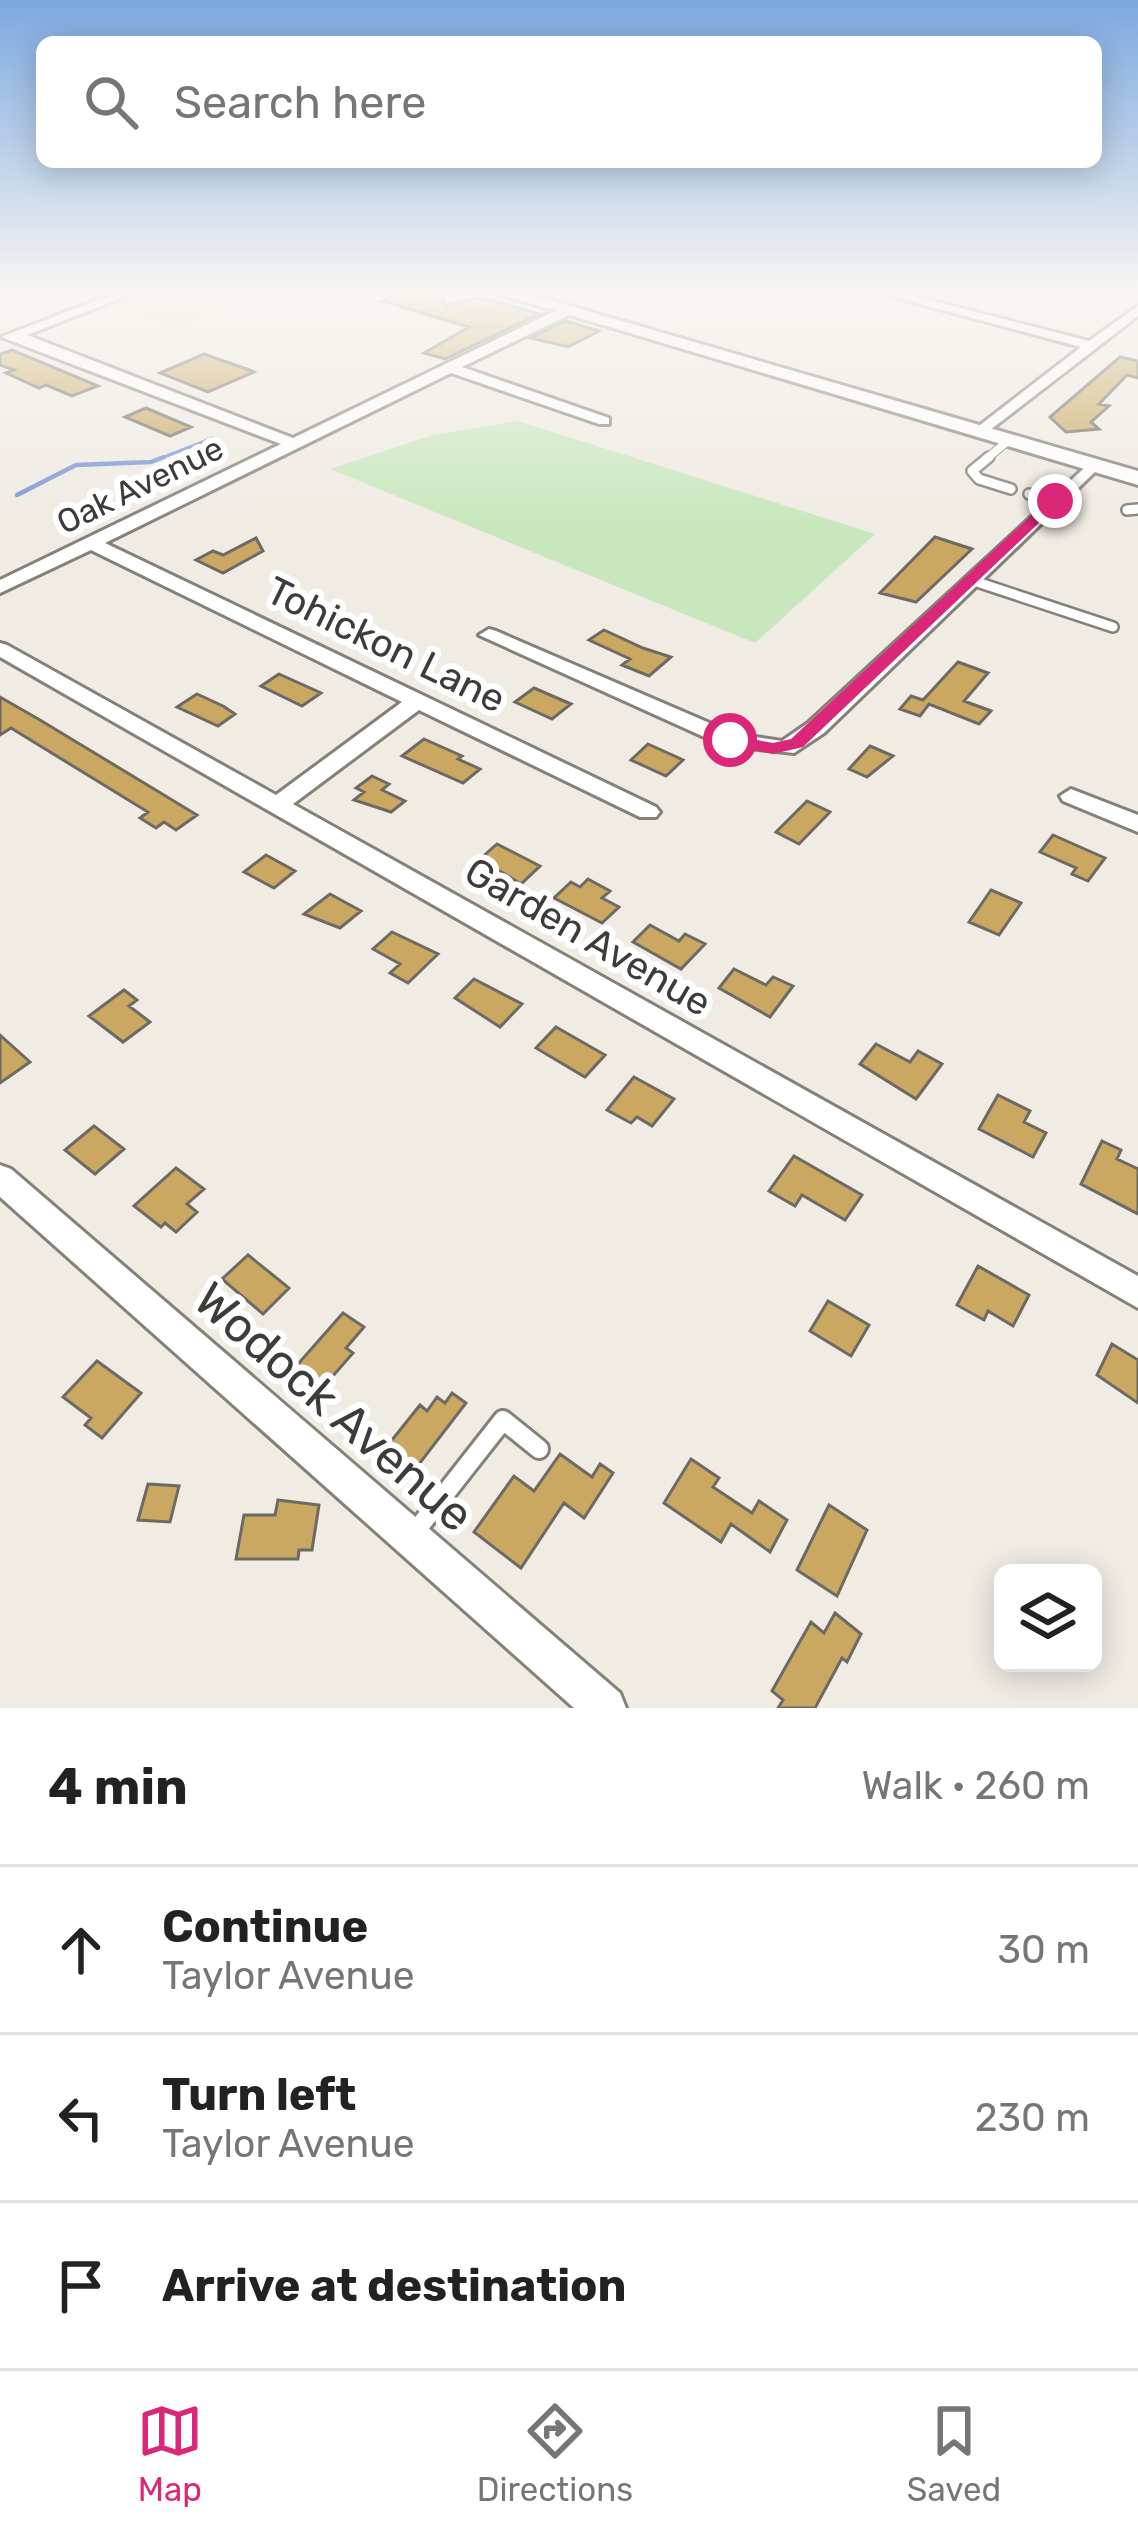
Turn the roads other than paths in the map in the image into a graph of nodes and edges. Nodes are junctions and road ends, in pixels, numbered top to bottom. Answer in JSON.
{"nodes":[{"id":1,"x":95,"y":370,"type":"edge"},
{"id":2,"x":442,"y":370,"type":"edge"},
{"id":3,"x":456,"y":370,"type":"edge"},
{"id":4,"x":767,"y":370,"type":"edge"},
{"id":5,"x":1058,"y":370,"type":"edge"},
{"id":6,"x":604,"y":421,"type":"dead end"},
{"id":7,"x":981,"y":432,"type":"junction"},
{"id":8,"x":1009,"y":440,"type":"junction"},
{"id":9,"x":292,"y":443,"type":"junction"},
{"id":10,"x":1093,"y":465,"type":"junction"},
{"id":11,"x":1138,"y":478,"type":"edge"},
{"id":12,"x":1011,"y":489,"type":"dead end"},
{"id":13,"x":1029,"y":494,"type":"dead end"},
{"id":14,"x":1055,"y":501,"type":"junction"},
{"id":15,"x":91,"y":543,"type":"junction"},
{"id":16,"x":971,"y":580,"type":"junction"},
{"id":17,"x":0,"y":587,"type":"edge"},
{"id":18,"x":1113,"y":627,"type":"dead end"},
{"id":19,"x":489,"y":635,"type":"dead end"},
{"id":20,"x":0,"y":649,"type":"edge"},
{"id":21,"x":418,"y":700,"type":"junction"},
{"id":22,"x":1071,"y":796,"type":"dead end"},
{"id":23,"x":277,"y":806,"type":"junction"},
{"id":24,"x":648,"y":812,"type":"dead end"},
{"id":25,"x":1138,"y":824,"type":"edge"},
{"id":26,"x":0,"y":1178,"type":"edge"},
{"id":27,"x":1138,"y":1293,"type":"edge"},
{"id":28,"x":539,"y":1449,"type":"dead end"},
{"id":29,"x":410,"y":1537,"type":"junction"},
{"id":30,"x":605,"y":1708,"type":"edge"}],
"edges":[{"from":1,"to":9,"type":"street"},
{"from":2,"to":9,"type":"street","name":"Oak Avenue"},
{"from":3,"to":6,"type":"street"},
{"from":4,"to":7,"type":"main road"},
{"from":5,"to":7,"type":"street"},
{"from":7,"to":8,"type":"main road"},
{"from":8,"to":10,"type":"main road"},
{"from":8,"to":12,"type":"lane"},
{"from":9,"to":15,"type":"street","name":"Oak Avenue"},
{"from":10,"to":11,"type":"main road"},
{"from":10,"to":14,"type":"street"},
{"from":13,"to":14,"type":"lane"},
{"from":14,"to":16,"type":"street"},
{"from":15,"to":17,"type":"street","name":"Oak Avenue"},
{"from":15,"to":21,"type":"street","name":"Tohickon Lane"},
{"from":16,"to":18,"type":"lane"},
{"from":16,"to":19,"type":"street"},
{"from":20,"to":23,"type":"street","name":"Garden Avenue"},
{"from":21,"to":23,"type":"street"},
{"from":21,"to":24,"type":"street","name":"Tohickon Lane"},
{"from":22,"to":25,"type":"street"},
{"from":23,"to":27,"type":"street","name":"Garden Avenue"},
{"from":26,"to":29,"type":"street","name":"Wodock Avenue"},
{"from":28,"to":29,"type":"lane"},
{"from":29,"to":30,"type":"street","name":"Wodock Avenue"}]}
